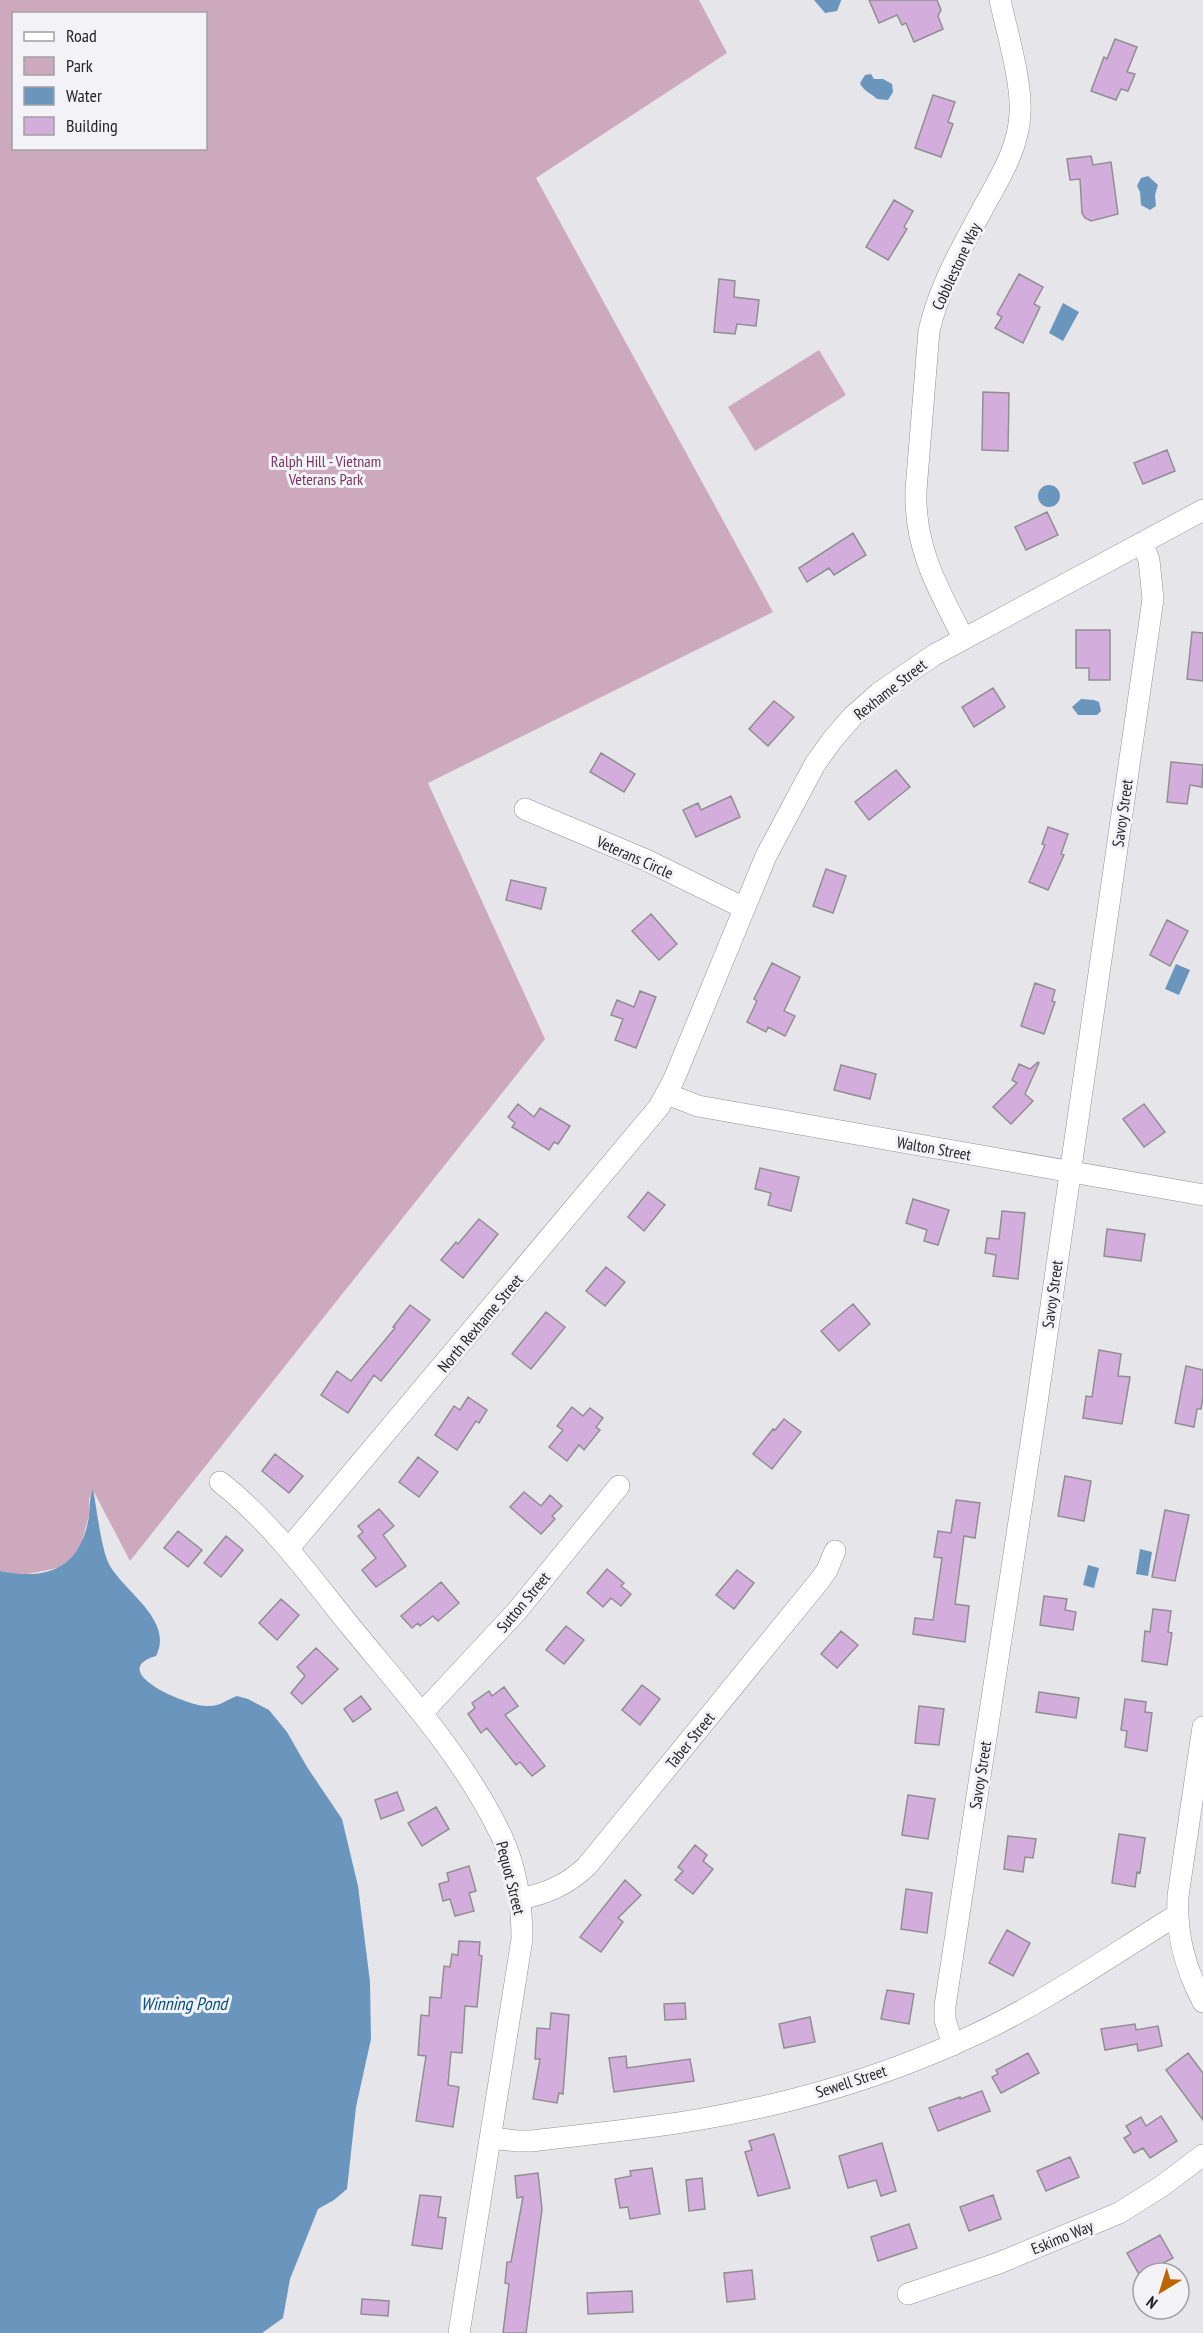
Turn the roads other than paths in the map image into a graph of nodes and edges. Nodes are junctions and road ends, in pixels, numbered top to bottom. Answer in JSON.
{"nodes":[{"id":1,"x":1000,"y":0,"type":"edge"},
{"id":2,"x":1203,"y":510,"type":"edge"},
{"id":3,"x":1142,"y":543,"type":"junction"},
{"id":4,"x":964,"y":639,"type":"junction"},
{"id":5,"x":525,"y":810,"type":"dead end"},
{"id":6,"x":744,"y":908,"type":"junction"},
{"id":7,"x":667,"y":1094,"type":"junction"},
{"id":8,"x":1069,"y":1172,"type":"junction"},
{"id":9,"x":1203,"y":1195,"type":"edge"},
{"id":10,"x":220,"y":1482,"type":"dead end"},
{"id":11,"x":619,"y":1486,"type":"dead end"},
{"id":12,"x":289,"y":1548,"type":"junction"},
{"id":13,"x":835,"y":1551,"type":"dead end"},
{"id":14,"x":422,"y":1713,"type":"junction"},
{"id":15,"x":1203,"y":1727,"type":"edge"},
{"id":16,"x":519,"y":1899,"type":"junction"},
{"id":17,"x":1177,"y":1915,"type":"junction"},
{"id":18,"x":1203,"y":2002,"type":"edge"},
{"id":19,"x":953,"y":2044,"type":"junction"},
{"id":20,"x":491,"y":2138,"type":"junction"},
{"id":21,"x":1203,"y":2156,"type":"edge"},
{"id":22,"x":908,"y":2294,"type":"dead end"},
{"id":23,"x":459,"y":2333,"type":"edge"}],
"edges":[{"from":1,"to":4,"type":"street","name":"Cobblestone Way"},
{"from":2,"to":3,"type":"street","name":"Rexhame Street"},
{"from":3,"to":4,"type":"street","name":"Rexhame Street"},
{"from":3,"to":8,"type":"street","name":"Savoy Street"},
{"from":4,"to":6,"type":"street","name":"Rexhame Street"},
{"from":5,"to":6,"type":"street","name":"Veterans Circle"},
{"from":6,"to":7,"type":"street","name":"Rexhame Street"},
{"from":7,"to":8,"type":"street","name":"Walton Street"},
{"from":7,"to":12,"type":"street","name":"North Rexhame Street"},
{"from":8,"to":9,"type":"street","name":"Walton Street"},
{"from":8,"to":19,"type":"street","name":"Savoy Street"},
{"from":10,"to":12,"type":"street","name":"Pequot Street"},
{"from":11,"to":14,"type":"street","name":"Sutton Street"},
{"from":12,"to":14,"type":"street","name":"Pequot Street"},
{"from":13,"to":16,"type":"street","name":"Taber Street"},
{"from":14,"to":16,"type":"street","name":"Pequot Street"},
{"from":15,"to":17,"type":"street"},
{"from":16,"to":20,"type":"street","name":"Pequot Street"},
{"from":17,"to":18,"type":"street"},
{"from":17,"to":19,"type":"street","name":"Sewell Street"},
{"from":19,"to":20,"type":"street","name":"Sewell Street"},
{"from":20,"to":23,"type":"street","name":"Pequot Street"},
{"from":21,"to":22,"type":"street","name":"Eskimo Way"}]}
